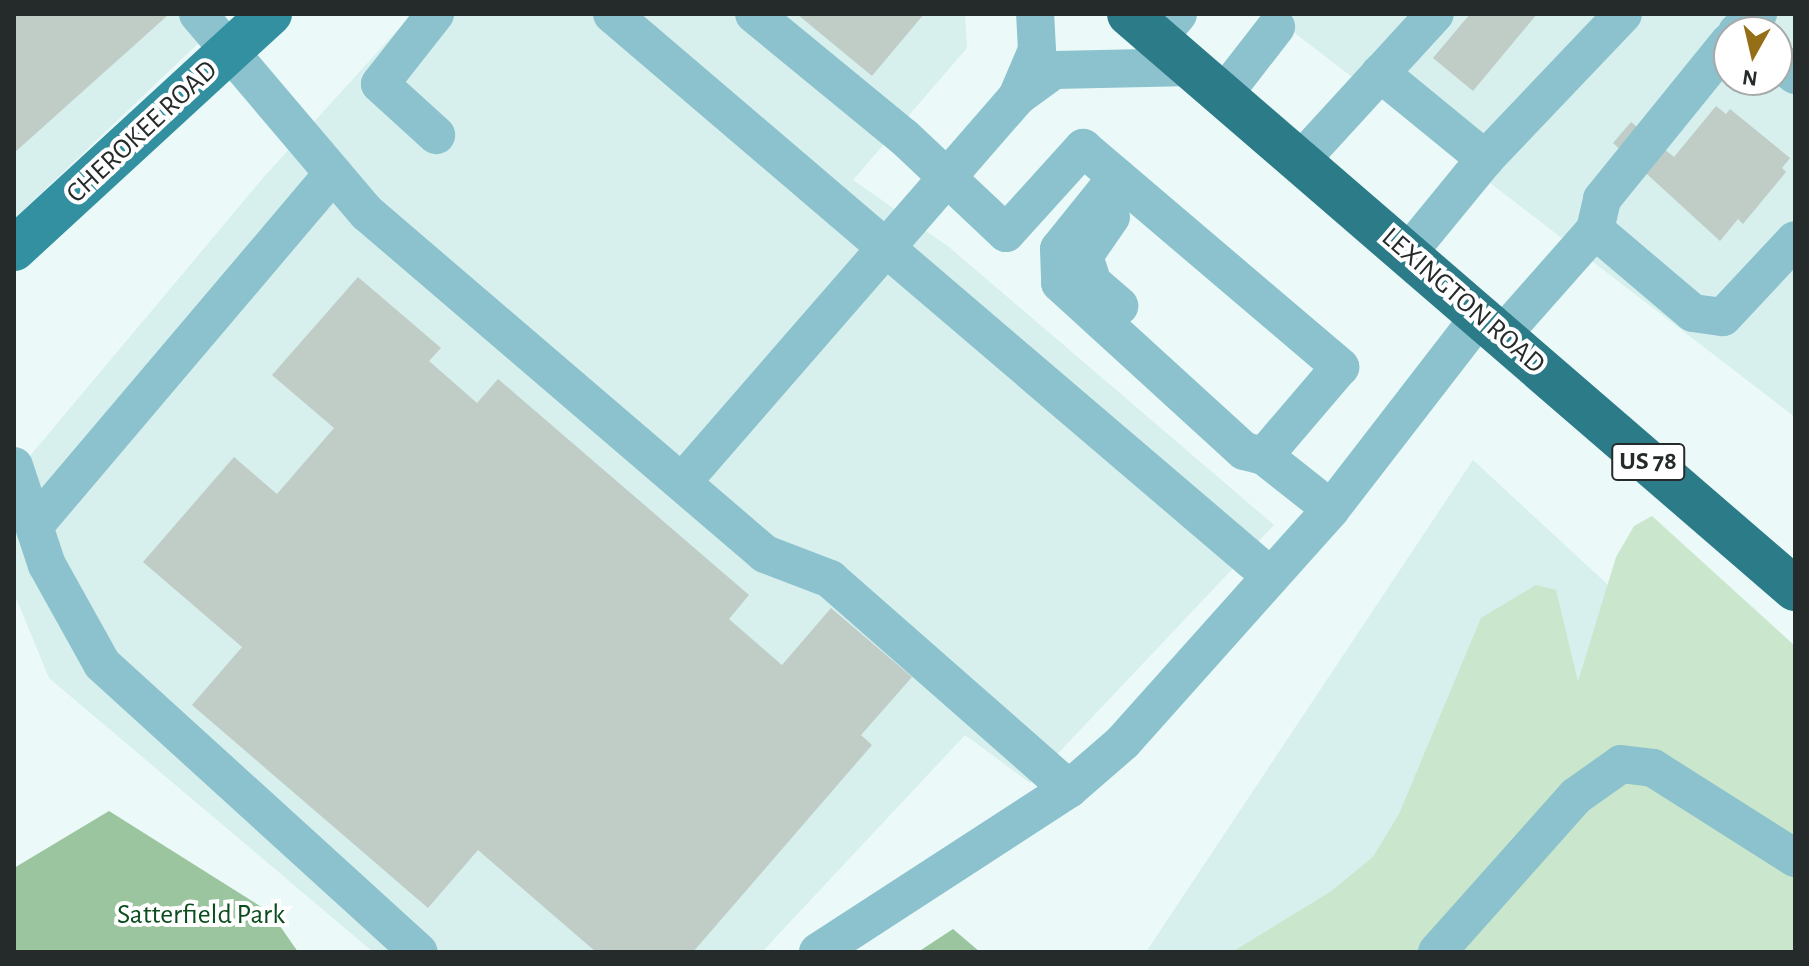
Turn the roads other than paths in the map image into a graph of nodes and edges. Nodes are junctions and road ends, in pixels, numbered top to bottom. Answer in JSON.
{"nodes":[{"id":1,"x":198,"y":14,"type":"edge"},
{"id":2,"x":270,"y":14,"type":"edge"},
{"id":3,"x":435,"y":14,"type":"edge"},
{"id":4,"x":754,"y":14,"type":"edge"},
{"id":5,"x":1035,"y":14,"type":"edge"},
{"id":6,"x":1435,"y":14,"type":"edge"},
{"id":7,"x":1623,"y":14,"type":"edge"},
{"id":8,"x":1278,"y":18,"type":"edge"},
{"id":9,"x":630,"y":20,"type":"edge"},
{"id":10,"x":1155,"y":22,"type":"edge"},
{"id":11,"x":230,"y":51,"type":"junction"},
{"id":12,"x":1713,"y":64,"type":"edge"},
{"id":13,"x":1380,"y":73,"type":"junction"},
{"id":14,"x":1208,"y":81,"type":"junction"},
{"id":15,"x":1017,"y":97,"type":"junction"},
{"id":16,"x":436,"y":135,"type":"dead end"},
{"id":17,"x":1485,"y":159,"type":"junction"},
{"id":18,"x":1301,"y":160,"type":"junction"},
{"id":19,"x":333,"y":173,"type":"junction"},
{"id":20,"x":1117,"y":177,"type":"junction"},
{"id":21,"x":945,"y":178,"type":"junction"},
{"id":22,"x":1595,"y":230,"type":"junction"},
{"id":23,"x":1795,"y":240,"type":"edge"},
{"id":24,"x":14,"y":249,"type":"edge"},
{"id":25,"x":885,"y":249,"type":"junction"},
{"id":26,"x":1408,"y":253,"type":"junction"},
{"id":27,"x":1491,"y":326,"type":"junction"},
{"id":28,"x":1152,"y":370,"type":"junction"},
{"id":29,"x":1264,"y":456,"type":"junction"},
{"id":30,"x":14,"y":466,"type":"edge"},
{"id":31,"x":684,"y":480,"type":"junction"},
{"id":32,"x":1331,"y":509,"type":"junction"},
{"id":33,"x":35,"y":525,"type":"junction"},
{"id":34,"x":1268,"y":574,"type":"junction"},
{"id":35,"x":1795,"y":589,"type":"edge"},
{"id":36,"x":1069,"y":789,"type":"junction"},
{"id":37,"x":1795,"y":858,"type":"edge"},
{"id":38,"x":419,"y":952,"type":"edge"},
{"id":39,"x":818,"y":952,"type":"edge"},
{"id":40,"x":1437,"y":952,"type":"edge"}],
"edges":[{"from":1,"to":11,"type":"lane"},
{"from":2,"to":11,"type":"main road","name":"CHEROKEE ROAD"},
{"from":3,"to":16,"type":"lane"},
{"from":4,"to":21,"type":"lane"},
{"from":5,"to":15,"type":"lane"},
{"from":6,"to":13,"type":"lane"},
{"from":7,"to":17,"type":"lane"},
{"from":8,"to":14,"type":"lane"},
{"from":9,"to":25,"type":"lane"},
{"from":10,"to":14,"type":"highway","name":"LEXINGTON ROAD","number":"US 78"},
{"from":11,"to":19,"type":"lane"},
{"from":11,"to":24,"type":"main road","name":"CHEROKEE ROAD"},
{"from":12,"to":22,"type":"lane"},
{"from":13,"to":17,"type":"lane"},
{"from":13,"to":18,"type":"lane"},
{"from":14,"to":15,"type":"lane"},
{"from":14,"to":18,"type":"highway","name":"LEXINGTON ROAD","number":"US 78"},
{"from":15,"to":21,"type":"lane"},
{"from":17,"to":26,"type":"lane"},
{"from":18,"to":26,"type":"highway","name":"LEXINGTON ROAD","number":"US 78"},
{"from":19,"to":31,"type":"lane"},
{"from":19,"to":33,"type":"lane"},
{"from":20,"to":21,"type":"lane"},
{"from":20,"to":28,"type":"lane"},
{"from":20,"to":28,"type":"lane"},
{"from":20,"to":29,"type":"lane"},
{"from":21,"to":25,"type":"lane"},
{"from":22,"to":23,"type":"lane"},
{"from":22,"to":27,"type":"lane"},
{"from":25,"to":31,"type":"lane"},
{"from":25,"to":34,"type":"lane"},
{"from":26,"to":27,"type":"highway","name":"LEXINGTON ROAD","number":"US 78"},
{"from":27,"to":32,"type":"lane"},
{"from":27,"to":35,"type":"highway","name":"LEXINGTON ROAD","number":"US 78"},
{"from":28,"to":29,"type":"lane"},
{"from":29,"to":32,"type":"lane"},
{"from":30,"to":33,"type":"lane"},
{"from":31,"to":36,"type":"lane"},
{"from":32,"to":34,"type":"lane"},
{"from":33,"to":38,"type":"lane"},
{"from":34,"to":36,"type":"lane"},
{"from":36,"to":39,"type":"lane"},
{"from":37,"to":40,"type":"lane"}]}
